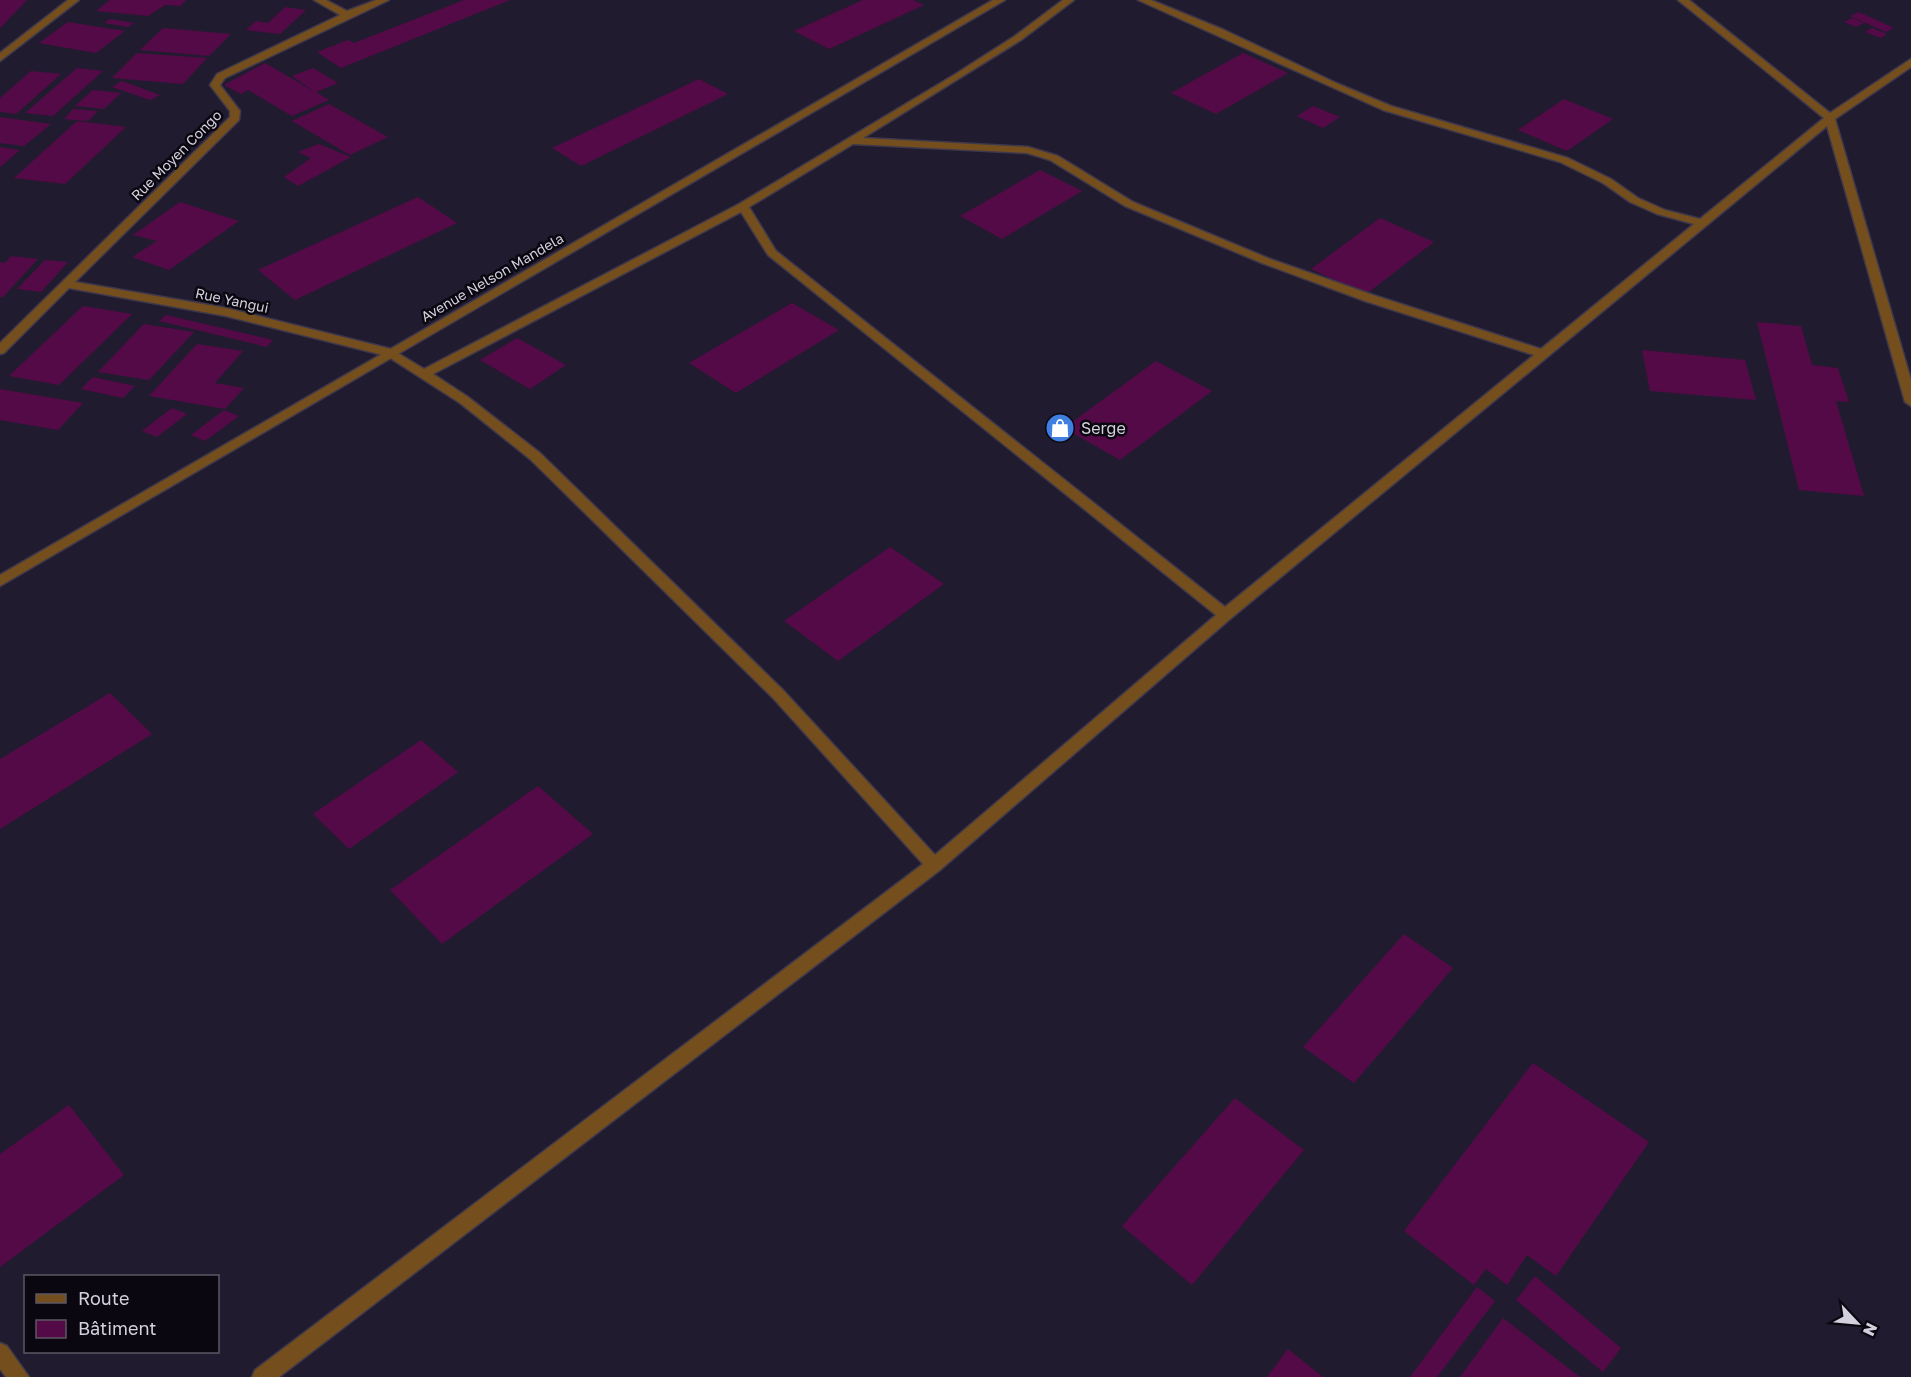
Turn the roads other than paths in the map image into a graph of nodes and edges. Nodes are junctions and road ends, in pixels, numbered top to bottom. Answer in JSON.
{"nodes":[{"id":1,"x":74,"y":0,"type":"edge"},
{"id":2,"x":319,"y":0,"type":"edge"},
{"id":3,"x":384,"y":0,"type":"edge"},
{"id":4,"x":1000,"y":0,"type":"edge"},
{"id":5,"x":1069,"y":0,"type":"edge"},
{"id":6,"x":1143,"y":0,"type":"edge"},
{"id":7,"x":1683,"y":0,"type":"edge"},
{"id":8,"x":347,"y":15,"type":"junction"},
{"id":9,"x":0,"y":58,"type":"edge"},
{"id":10,"x":1911,"y":62,"type":"edge"},
{"id":11,"x":1830,"y":118,"type":"junction"},
{"id":12,"x":851,"y":141,"type":"junction"},
{"id":13,"x":743,"y":206,"type":"junction"},
{"id":14,"x":1702,"y":222,"type":"junction"},
{"id":15,"x":65,"y":284,"type":"junction"},
{"id":16,"x":0,"y":350,"type":"edge"},
{"id":17,"x":392,"y":353,"type":"junction"},
{"id":18,"x":1543,"y":354,"type":"junction"},
{"id":19,"x":424,"y":374,"type":"junction"},
{"id":20,"x":1911,"y":402,"type":"edge"},
{"id":21,"x":0,"y":581,"type":"edge"},
{"id":22,"x":1225,"y":615,"type":"junction"},
{"id":23,"x":934,"y":865,"type":"junction"},
{"id":24,"x":0,"y":1353,"type":"edge"},
{"id":25,"x":19,"y":1377,"type":"edge"},
{"id":26,"x":262,"y":1377,"type":"edge"}],
"edges":[{"from":1,"to":9,"type":"street"},
{"from":2,"to":8,"type":"street"},
{"from":3,"to":8,"type":"street","name":"Rue Moyen Congo"},
{"from":4,"to":17,"type":"street","name":"Avenue Nelson Mandela"},
{"from":5,"to":12,"type":"street"},
{"from":6,"to":14,"type":"street"},
{"from":7,"to":11,"type":"street"},
{"from":8,"to":15,"type":"street","name":"Rue Moyen Congo"},
{"from":10,"to":11,"type":"street"},
{"from":11,"to":14,"type":"street"},
{"from":11,"to":20,"type":"street"},
{"from":12,"to":13,"type":"street"},
{"from":12,"to":18,"type":"street"},
{"from":13,"to":19,"type":"street"},
{"from":13,"to":22,"type":"street"},
{"from":14,"to":18,"type":"street"},
{"from":15,"to":16,"type":"street","name":"Rue Moyen Congo"},
{"from":15,"to":17,"type":"street","name":"Rue Yangui"},
{"from":17,"to":19,"type":"street","name":"Rue Yangui"},
{"from":17,"to":21,"type":"street","name":"Avenue Nelson Mandela"},
{"from":18,"to":22,"type":"street"},
{"from":19,"to":23,"type":"street","name":"Rue Yangui"},
{"from":22,"to":23,"type":"street"},
{"from":23,"to":26,"type":"street"},
{"from":24,"to":25,"type":"street"}]}
